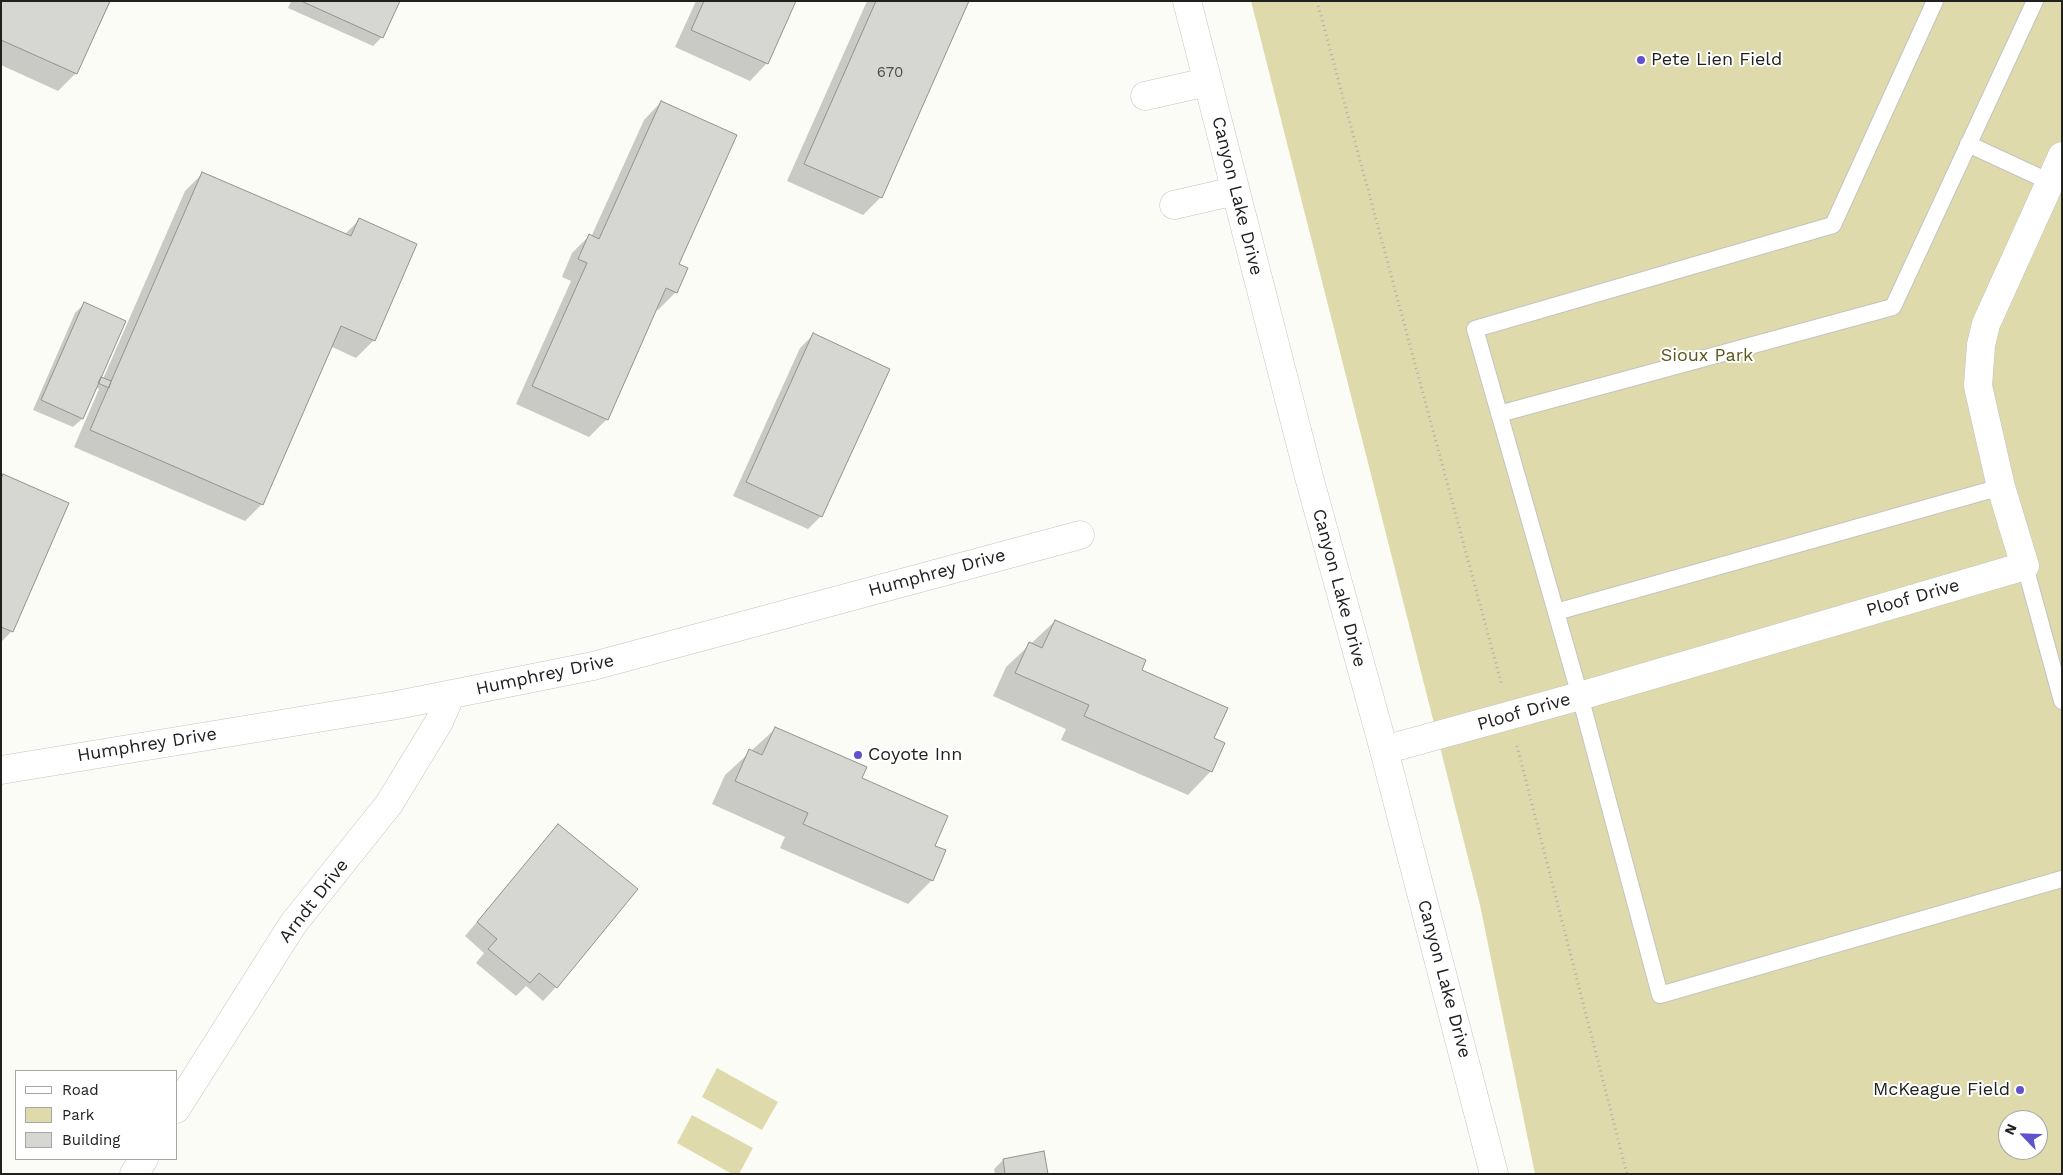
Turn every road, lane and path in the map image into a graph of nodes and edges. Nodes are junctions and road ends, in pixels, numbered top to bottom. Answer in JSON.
{"nodes":[{"id":1,"x":1187,"y":1,"type":"edge"},
{"id":2,"x":1317,"y":1,"type":"edge"},
{"id":3,"x":1935,"y":1,"type":"edge"},
{"id":4,"x":2035,"y":1,"type":"edge"},
{"id":5,"x":1207,"y":82,"type":"junction"},
{"id":6,"x":1145,"y":96,"type":"dead end"},
{"id":7,"x":1968,"y":144,"type":"junction"},
{"id":8,"x":2062,"y":156,"type":"edge"},
{"id":9,"x":2050,"y":182,"type":"junction"},
{"id":10,"x":1235,"y":191,"type":"junction"},
{"id":11,"x":1174,"y":205,"type":"dead end"},
{"id":12,"x":1499,"y":414,"type":"junction"},
{"id":13,"x":2001,"y":487,"type":"junction"},
{"id":14,"x":1080,"y":535,"type":"dead end"},
{"id":15,"x":2025,"y":566,"type":"junction"},
{"id":16,"x":1556,"y":612,"type":"junction"},
{"id":17,"x":451,"y":694,"type":"junction"},
{"id":18,"x":1580,"y":696,"type":"junction"},
{"id":19,"x":2062,"y":701,"type":"edge"},
{"id":20,"x":1510,"y":716,"type":"junction"},
{"id":21,"x":1384,"y":750,"type":"junction"},
{"id":22,"x":1,"y":770,"type":"edge"},
{"id":23,"x":2062,"y":879,"type":"edge"},
{"id":24,"x":178,"y":1105,"type":"edge"},
{"id":25,"x":143,"y":1160,"type":"edge"},
{"id":26,"x":134,"y":1174,"type":"edge"},
{"id":27,"x":1494,"y":1174,"type":"edge"},
{"id":28,"x":1627,"y":1174,"type":"edge"}],
"edges":[{"from":1,"to":5,"type":"street","name":"Canyon Lake Drive"},
{"from":2,"to":20,"type":"path"},
{"from":3,"to":12,"type":"lane"},
{"from":4,"to":7,"type":"lane"},
{"from":5,"to":6,"type":"street"},
{"from":5,"to":10,"type":"street","name":"Canyon Lake Drive"},
{"from":7,"to":9,"type":"lane"},
{"from":7,"to":12,"type":"lane"},
{"from":8,"to":9,"type":"street"},
{"from":9,"to":13,"type":"street"},
{"from":10,"to":11,"type":"street"},
{"from":10,"to":21,"type":"street","name":"Canyon Lake Drive"},
{"from":12,"to":16,"type":"lane"},
{"from":13,"to":15,"type":"street"},
{"from":13,"to":16,"type":"lane"},
{"from":14,"to":17,"type":"street","name":"Humphrey Drive"},
{"from":15,"to":18,"type":"street","name":"Ploof Drive"},
{"from":15,"to":19,"type":"lane"},
{"from":16,"to":18,"type":"lane"},
{"from":17,"to":22,"type":"street","name":"Humphrey Drive"},
{"from":17,"to":24,"type":"street","name":"Arndt Drive"},
{"from":18,"to":20,"type":"street","name":"Ploof Drive"},
{"from":18,"to":23,"type":"lane"},
{"from":20,"to":21,"type":"street","name":"Ploof Drive"},
{"from":20,"to":28,"type":"path"},
{"from":21,"to":27,"type":"street","name":"Canyon Lake Drive"},
{"from":25,"to":26,"type":"street"}]}
